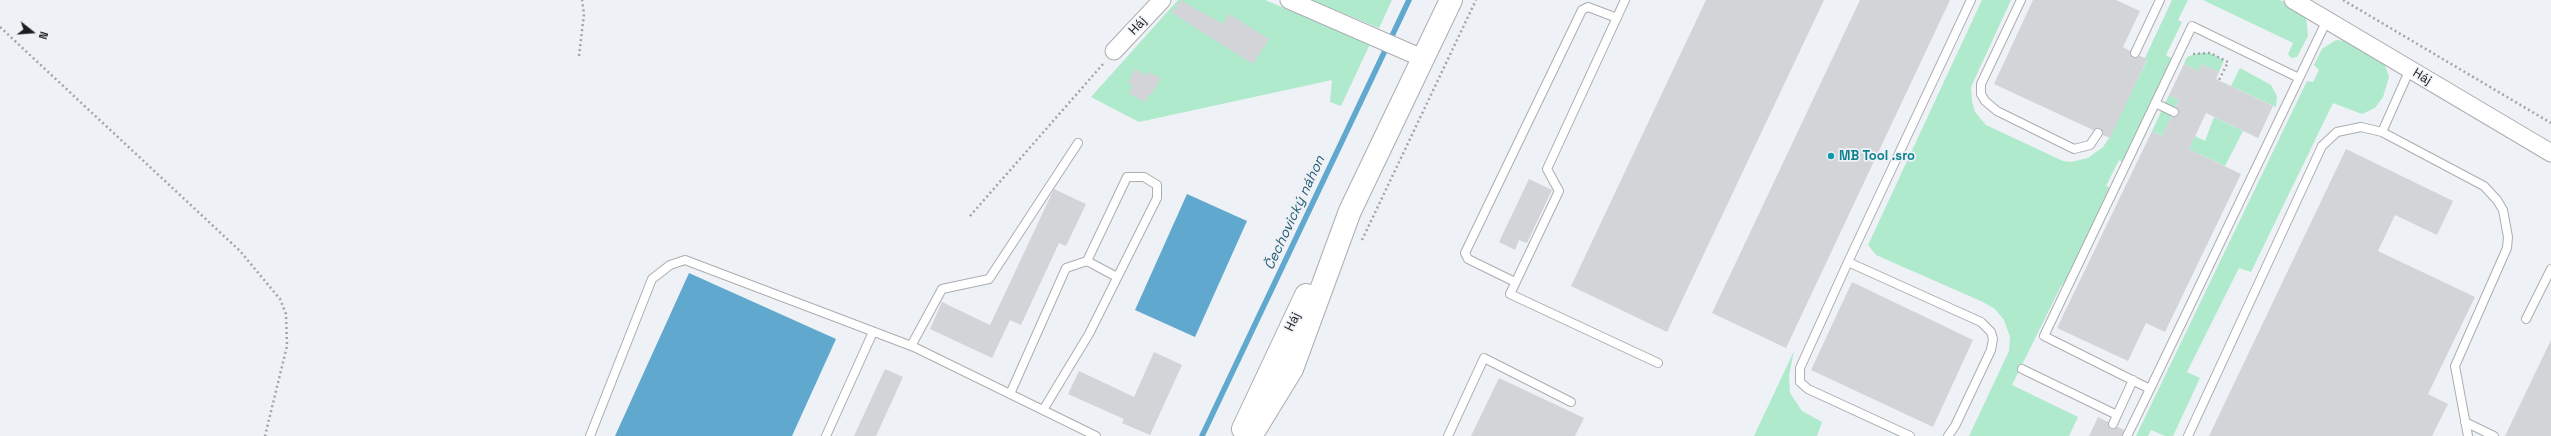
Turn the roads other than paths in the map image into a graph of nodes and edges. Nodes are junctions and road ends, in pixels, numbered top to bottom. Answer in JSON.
{"nodes":[{"id":1,"x":1162,"y":0,"type":"edge"},
{"id":2,"x":1289,"y":0,"type":"edge"},
{"id":3,"x":1451,"y":0,"type":"edge"},
{"id":4,"x":1625,"y":0,"type":"edge"},
{"id":5,"x":1971,"y":0,"type":"edge"},
{"id":6,"x":2021,"y":0,"type":"edge"},
{"id":7,"x":2160,"y":0,"type":"edge"},
{"id":8,"x":2294,"y":0,"type":"edge"},
{"id":9,"x":1617,"y":18,"type":"junction"},
{"id":10,"x":2327,"y":20,"type":"junction"},
{"id":11,"x":1114,"y":51,"type":"road end"},
{"id":12,"x":2135,"y":53,"type":"dead end"},
{"id":13,"x":1422,"y":58,"type":"junction"},
{"id":14,"x":2410,"y":69,"type":"junction"},
{"id":15,"x":2299,"y":78,"type":"junction"},
{"id":16,"x":2155,"y":103,"type":"junction"},
{"id":17,"x":2174,"y":112,"type":"dead end"},
{"id":18,"x":2382,"y":132,"type":"junction"},
{"id":19,"x":2098,"y":133,"type":"dead end"},
{"id":20,"x":1078,"y":143,"type":"dead end"},
{"id":21,"x":2551,"y":153,"type":"edge"},
{"id":22,"x":1350,"y":211,"type":"junction"},
{"id":23,"x":1087,"y":261,"type":"junction"},
{"id":24,"x":1848,"y":262,"type":"junction"},
{"id":25,"x":2551,"y":269,"type":"edge"},
{"id":26,"x":1117,"y":277,"type":"junction"},
{"id":27,"x":1515,"y":282,"type":"junction"},
{"id":28,"x":2526,"y":319,"type":"dead end"},
{"id":29,"x":872,"y":332,"type":"junction"},
{"id":30,"x":911,"y":346,"type":"junction"},
{"id":31,"x":1658,"y":363,"type":"dead end"},
{"id":32,"x":2022,"y":369,"type":"dead end"},
{"id":33,"x":2134,"y":380,"type":"junction"},
{"id":34,"x":2150,"y":389,"type":"junction"},
{"id":35,"x":1010,"y":394,"type":"junction"},
{"id":36,"x":1571,"y":402,"type":"dead end"},
{"id":37,"x":1044,"y":410,"type":"junction"},
{"id":38,"x":2117,"y":415,"type":"junction"},
{"id":39,"x":2465,"y":422,"type":"junction"},
{"id":40,"x":2113,"y":424,"type":"dead end"},
{"id":41,"x":590,"y":436,"type":"edge"},
{"id":42,"x":826,"y":436,"type":"edge"},
{"id":43,"x":1096,"y":436,"type":"edge"},
{"id":44,"x":1240,"y":436,"type":"edge"},
{"id":45,"x":1251,"y":436,"type":"edge"},
{"id":46,"x":1448,"y":436,"type":"edge"},
{"id":47,"x":1910,"y":436,"type":"edge"},
{"id":48,"x":1948,"y":436,"type":"edge"},
{"id":49,"x":2127,"y":436,"type":"edge"},
{"id":50,"x":2188,"y":436,"type":"edge"},
{"id":51,"x":2468,"y":436,"type":"edge"},
{"id":52,"x":2494,"y":436,"type":"edge"}],
"edges":[{"from":1,"to":11,"type":"street","name":"Háj"},
{"from":2,"to":13,"type":"street"},
{"from":3,"to":13,"type":"main road","name":"Háj"},
{"from":4,"to":9,"type":"lane"},
{"from":5,"to":24,"type":"lane"},
{"from":6,"to":19,"type":"lane"},
{"from":7,"to":12,"type":"lane"},
{"from":8,"to":10,"type":"street","name":"Háj"},
{"from":9,"to":27,"type":"lane"},
{"from":9,"to":27,"type":"lane"},
{"from":10,"to":14,"type":"street","name":"Háj"},
{"from":10,"to":15,"type":"lane"},
{"from":13,"to":22,"type":"main road","name":"Háj"},
{"from":14,"to":18,"type":"lane"},
{"from":14,"to":21,"type":"street","name":"Háj"},
{"from":15,"to":16,"type":"lane"},
{"from":15,"to":34,"type":"lane"},
{"from":16,"to":17,"type":"lane"},
{"from":16,"to":33,"type":"lane"},
{"from":18,"to":39,"type":"lane"},
{"from":18,"to":50,"type":"lane"},
{"from":20,"to":30,"type":"lane"},
{"from":22,"to":44,"type":"main road","name":"Háj"},
{"from":22,"to":45,"type":"main road","name":"Háj"},
{"from":23,"to":26,"type":"lane"},
{"from":23,"to":26,"type":"lane"},
{"from":23,"to":35,"type":"lane"},
{"from":24,"to":47,"type":"lane"},
{"from":24,"to":48,"type":"lane"},
{"from":25,"to":28,"type":"lane"},
{"from":26,"to":37,"type":"lane"},
{"from":27,"to":31,"type":"lane"},
{"from":29,"to":30,"type":"lane"},
{"from":29,"to":41,"type":"lane"},
{"from":29,"to":42,"type":"lane"},
{"from":30,"to":35,"type":"lane"},
{"from":32,"to":38,"type":"lane"},
{"from":33,"to":34,"type":"lane"},
{"from":33,"to":38,"type":"lane"},
{"from":34,"to":49,"type":"lane"},
{"from":35,"to":37,"type":"lane"},
{"from":36,"to":46,"type":"lane"},
{"from":37,"to":43,"type":"lane"},
{"from":38,"to":40,"type":"lane"},
{"from":39,"to":51,"type":"lane"},
{"from":39,"to":52,"type":"lane"}]}
